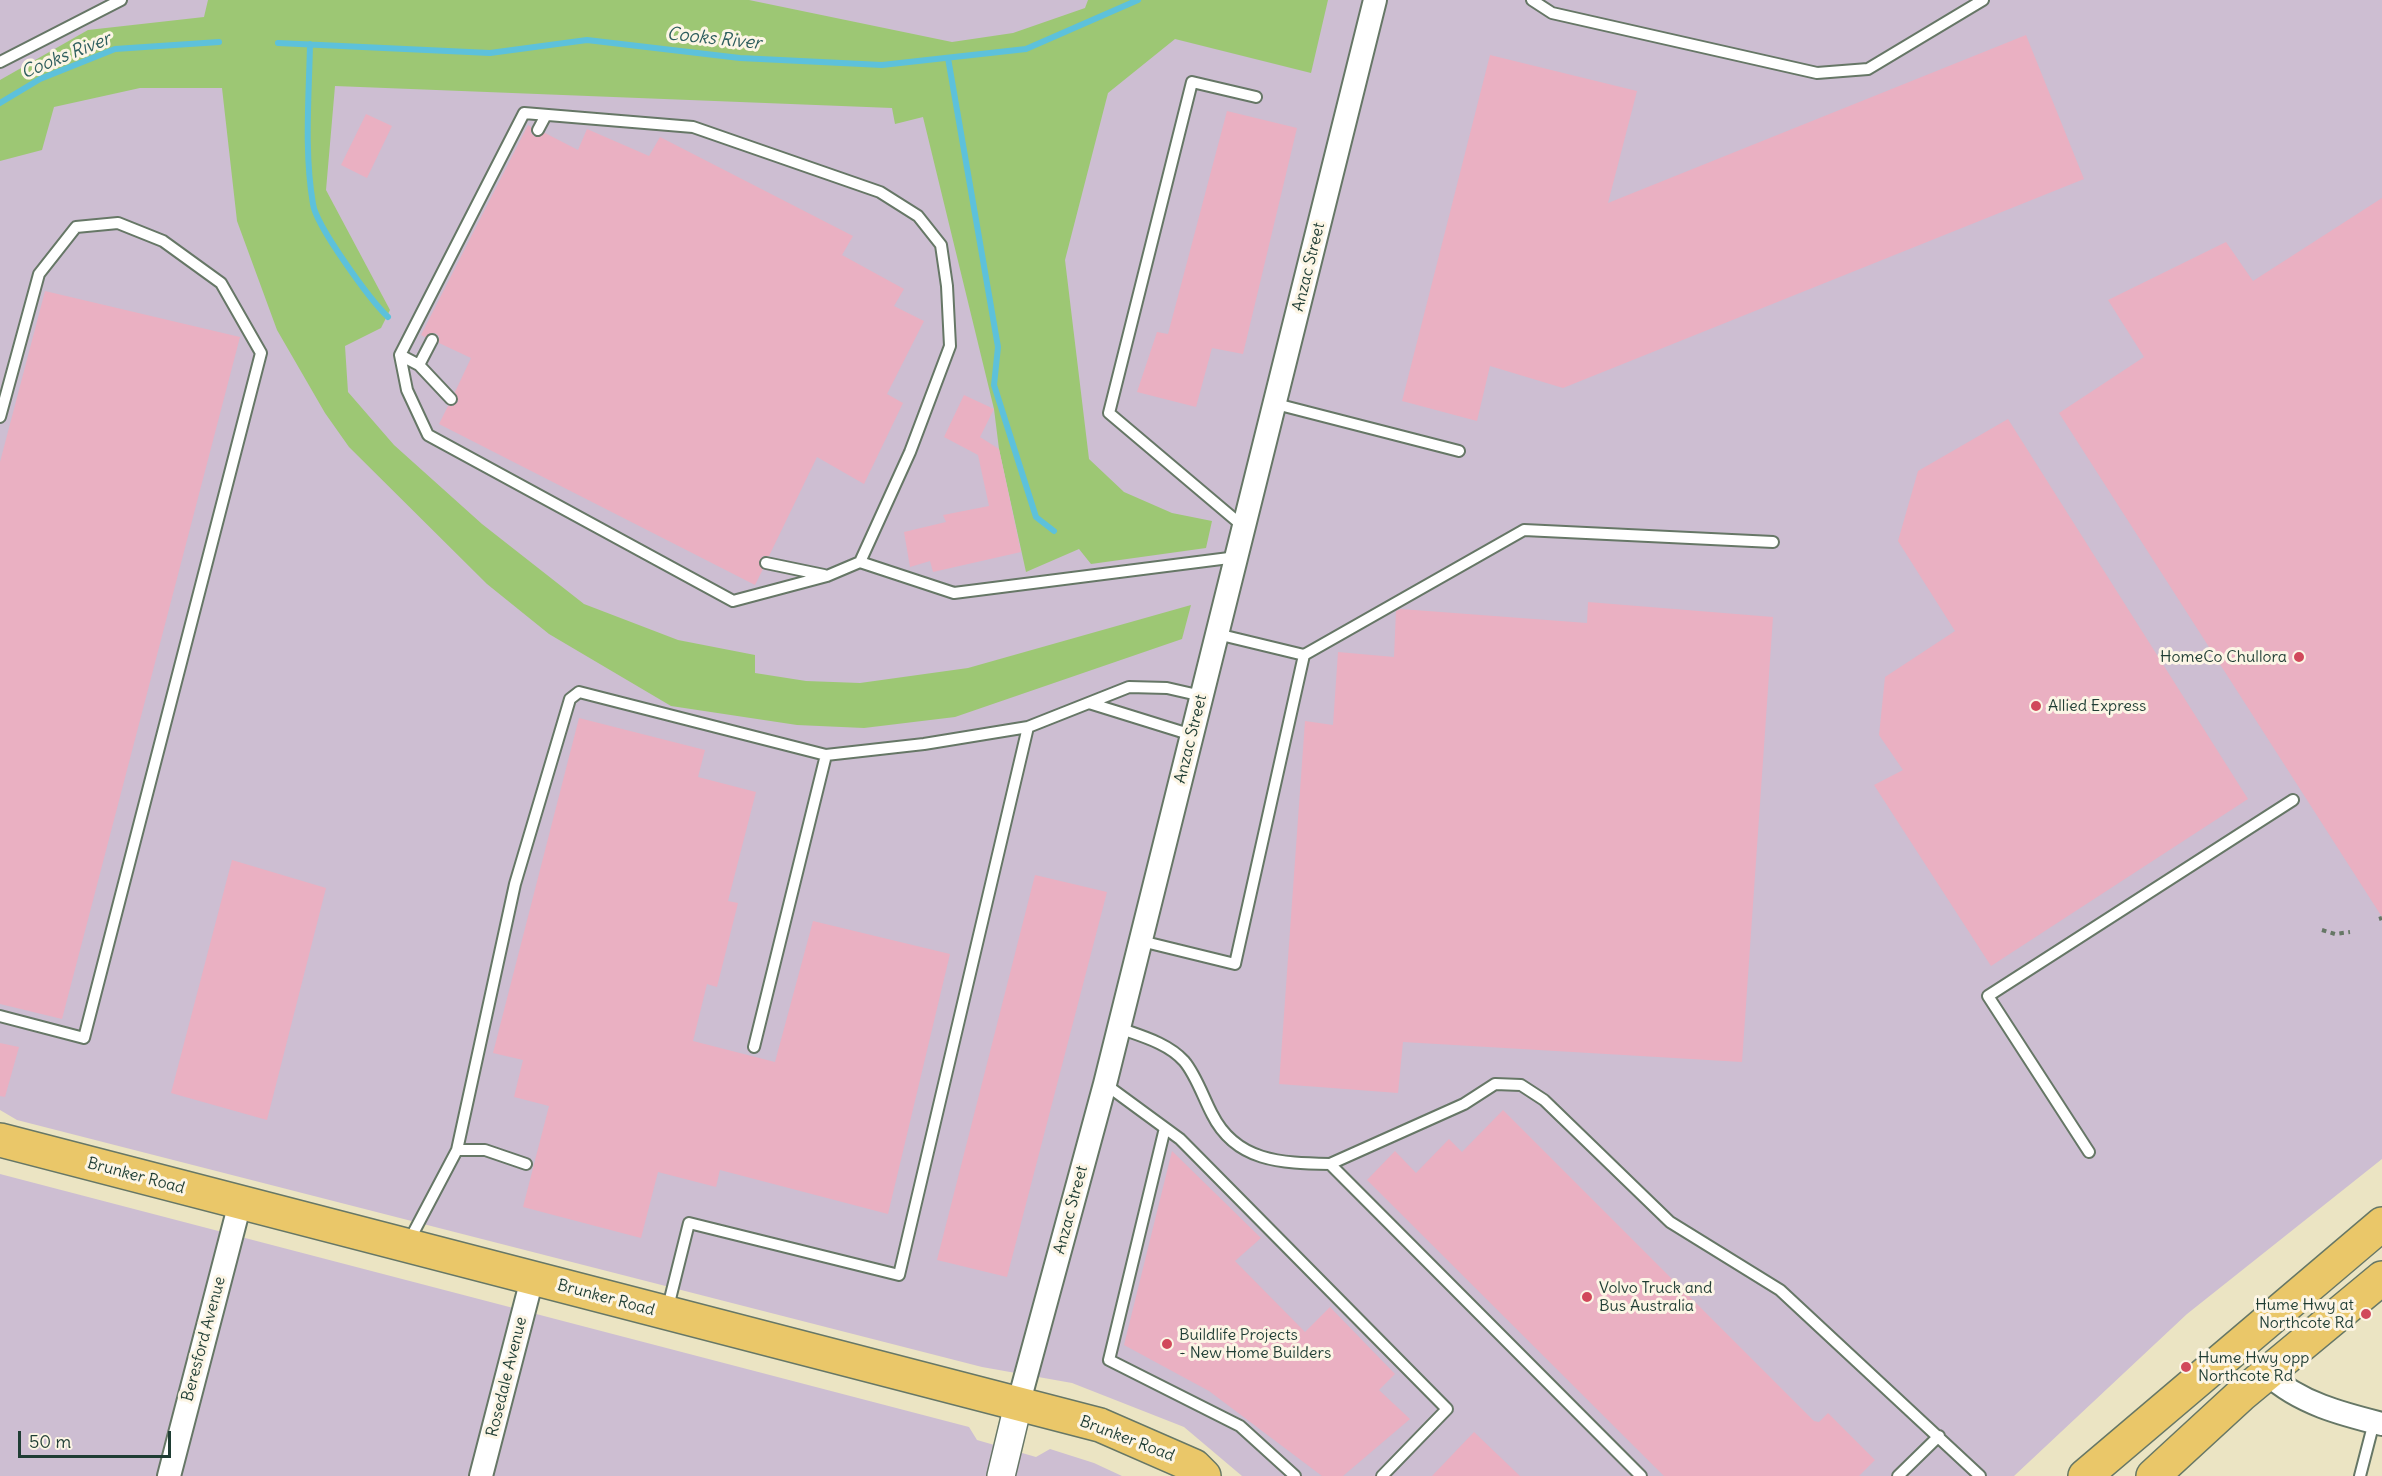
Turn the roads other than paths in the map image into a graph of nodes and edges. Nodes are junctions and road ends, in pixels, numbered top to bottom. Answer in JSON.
{"nodes":[{"id":1,"x":121,"y":0,"type":"edge"},
{"id":2,"x":1375,"y":0,"type":"edge"},
{"id":3,"x":1532,"y":0,"type":"edge"},
{"id":4,"x":1983,"y":0,"type":"edge"},
{"id":5,"x":0,"y":62,"type":"edge"},
{"id":6,"x":1256,"y":97,"type":"dead end"},
{"id":7,"x":546,"y":115,"type":"junction"},
{"id":8,"x":538,"y":130,"type":"dead end"},
{"id":9,"x":432,"y":340,"type":"dead end"},
{"id":10,"x":400,"y":355,"type":"junction"},
{"id":11,"x":419,"y":365,"type":"junction"},
{"id":12,"x":451,"y":399,"type":"dead end"},
{"id":13,"x":1276,"y":404,"type":"junction"},
{"id":14,"x":0,"y":417,"type":"edge"},
{"id":15,"x":1459,"y":451,"type":"dead end"},
{"id":16,"x":1245,"y":528,"type":"junction"},
{"id":17,"x":1773,"y":542,"type":"dead end"},
{"id":18,"x":1238,"y":557,"type":"junction"},
{"id":19,"x":766,"y":562,"type":"dead end"},
{"id":20,"x":860,"y":562,"type":"junction"},
{"id":21,"x":827,"y":576,"type":"junction"},
{"id":22,"x":1217,"y":634,"type":"junction"},
{"id":23,"x":1304,"y":656,"type":"junction"},
{"id":24,"x":1202,"y":696,"type":"junction"},
{"id":25,"x":1089,"y":703,"type":"junction"},
{"id":26,"x":1028,"y":726,"type":"junction"},
{"id":27,"x":1192,"y":735,"type":"junction"},
{"id":28,"x":826,"y":755,"type":"junction"},
{"id":29,"x":2293,"y":800,"type":"dead end"},
{"id":30,"x":1141,"y":941,"type":"junction"},
{"id":31,"x":0,"y":1016,"type":"edge"},
{"id":32,"x":1119,"y":1028,"type":"junction"},
{"id":33,"x":754,"y":1047,"type":"dead end"},
{"id":34,"x":1105,"y":1084,"type":"junction"},
{"id":35,"x":1165,"y":1128,"type":"junction"},
{"id":36,"x":0,"y":1140,"type":"edge"},
{"id":37,"x":457,"y":1150,"type":"junction"},
{"id":38,"x":2089,"y":1152,"type":"dead end"},
{"id":39,"x":526,"y":1164,"type":"dead end"},
{"id":40,"x":1330,"y":1164,"type":"junction"},
{"id":41,"x":240,"y":1203,"type":"junction"},
{"id":42,"x":2382,"y":1224,"type":"edge"},
{"id":43,"x":407,"y":1247,"type":"junction"},
{"id":44,"x":2382,"y":1278,"type":"edge"},
{"id":45,"x":532,"y":1279,"type":"junction"},
{"id":46,"x":666,"y":1314,"type":"junction"},
{"id":47,"x":2268,"y":1374,"type":"junction"},
{"id":48,"x":1018,"y":1405,"type":"junction"},
{"id":49,"x":2378,"y":1423,"type":"edge"},
{"id":50,"x":1939,"y":1436,"type":"junction"},
{"id":51,"x":169,"y":1476,"type":"edge"},
{"id":52,"x":481,"y":1476,"type":"edge"},
{"id":53,"x":1001,"y":1476,"type":"edge"},
{"id":54,"x":1204,"y":1476,"type":"edge"},
{"id":55,"x":1295,"y":1476,"type":"edge"},
{"id":56,"x":1382,"y":1476,"type":"edge"},
{"id":57,"x":1641,"y":1476,"type":"edge"},
{"id":58,"x":1898,"y":1476,"type":"edge"},
{"id":59,"x":1980,"y":1476,"type":"edge"},
{"id":60,"x":2085,"y":1476,"type":"edge"},
{"id":61,"x":2153,"y":1476,"type":"edge"},
{"id":62,"x":2360,"y":1476,"type":"edge"}],
"edges":[{"from":1,"to":5,"type":"lane"},
{"from":2,"to":13,"type":"street","name":"Anzac Street"},
{"from":3,"to":4,"type":"lane"},
{"from":6,"to":16,"type":"lane"},
{"from":7,"to":8,"type":"lane"},
{"from":7,"to":10,"type":"lane"},
{"from":7,"to":20,"type":"lane"},
{"from":9,"to":11,"type":"lane"},
{"from":10,"to":11,"type":"lane"},
{"from":10,"to":21,"type":"lane"},
{"from":11,"to":12,"type":"lane"},
{"from":13,"to":15,"type":"lane"},
{"from":13,"to":16,"type":"street","name":"Anzac Street"},
{"from":14,"to":31,"type":"lane"},
{"from":16,"to":18,"type":"street","name":"Anzac Street"},
{"from":17,"to":23,"type":"lane"},
{"from":18,"to":20,"type":"lane"},
{"from":18,"to":22,"type":"street","name":"Anzac Street"},
{"from":19,"to":21,"type":"lane"},
{"from":20,"to":21,"type":"lane"},
{"from":22,"to":23,"type":"lane"},
{"from":22,"to":24,"type":"street","name":"Anzac Street"},
{"from":23,"to":30,"type":"lane"},
{"from":24,"to":25,"type":"lane"},
{"from":24,"to":27,"type":"street","name":"Anzac Street"},
{"from":25,"to":26,"type":"lane"},
{"from":25,"to":27,"type":"lane"},
{"from":26,"to":28,"type":"lane"},
{"from":26,"to":46,"type":"lane"},
{"from":27,"to":30,"type":"street","name":"Anzac Street"},
{"from":28,"to":33,"type":"lane"},
{"from":28,"to":37,"type":"lane"},
{"from":29,"to":38,"type":"lane"},
{"from":30,"to":32,"type":"street","name":"Anzac Street"},
{"from":32,"to":34,"type":"street","name":"Anzac Street"},
{"from":32,"to":40,"type":"lane"},
{"from":34,"to":35,"type":"lane"},
{"from":34,"to":48,"type":"street","name":"Anzac Street"},
{"from":35,"to":55,"type":"lane"},
{"from":35,"to":56,"type":"lane"},
{"from":36,"to":41,"type":"main road","name":"Brunker Road"},
{"from":37,"to":39,"type":"lane"},
{"from":37,"to":43,"type":"lane"},
{"from":40,"to":50,"type":"lane"},
{"from":40,"to":57,"type":"lane"},
{"from":41,"to":43,"type":"main road","name":"Brunker Road"},
{"from":41,"to":51,"type":"street","name":"Beresford Avenue"},
{"from":42,"to":60,"type":"main road"},
{"from":43,"to":45,"type":"main road","name":"Brunker Road"},
{"from":44,"to":47,"type":"main road"},
{"from":45,"to":46,"type":"main road","name":"Brunker Road"},
{"from":45,"to":52,"type":"street","name":"Rosedale Avenue"},
{"from":46,"to":48,"type":"main road","name":"Brunker Road"},
{"from":47,"to":49,"type":"street"},
{"from":47,"to":61,"type":"main road"},
{"from":48,"to":53,"type":"street","name":"Anzac Street"},
{"from":48,"to":54,"type":"main road","name":"Brunker Road"},
{"from":49,"to":62,"type":"lane"},
{"from":50,"to":58,"type":"lane"},
{"from":50,"to":59,"type":"lane"}]}
